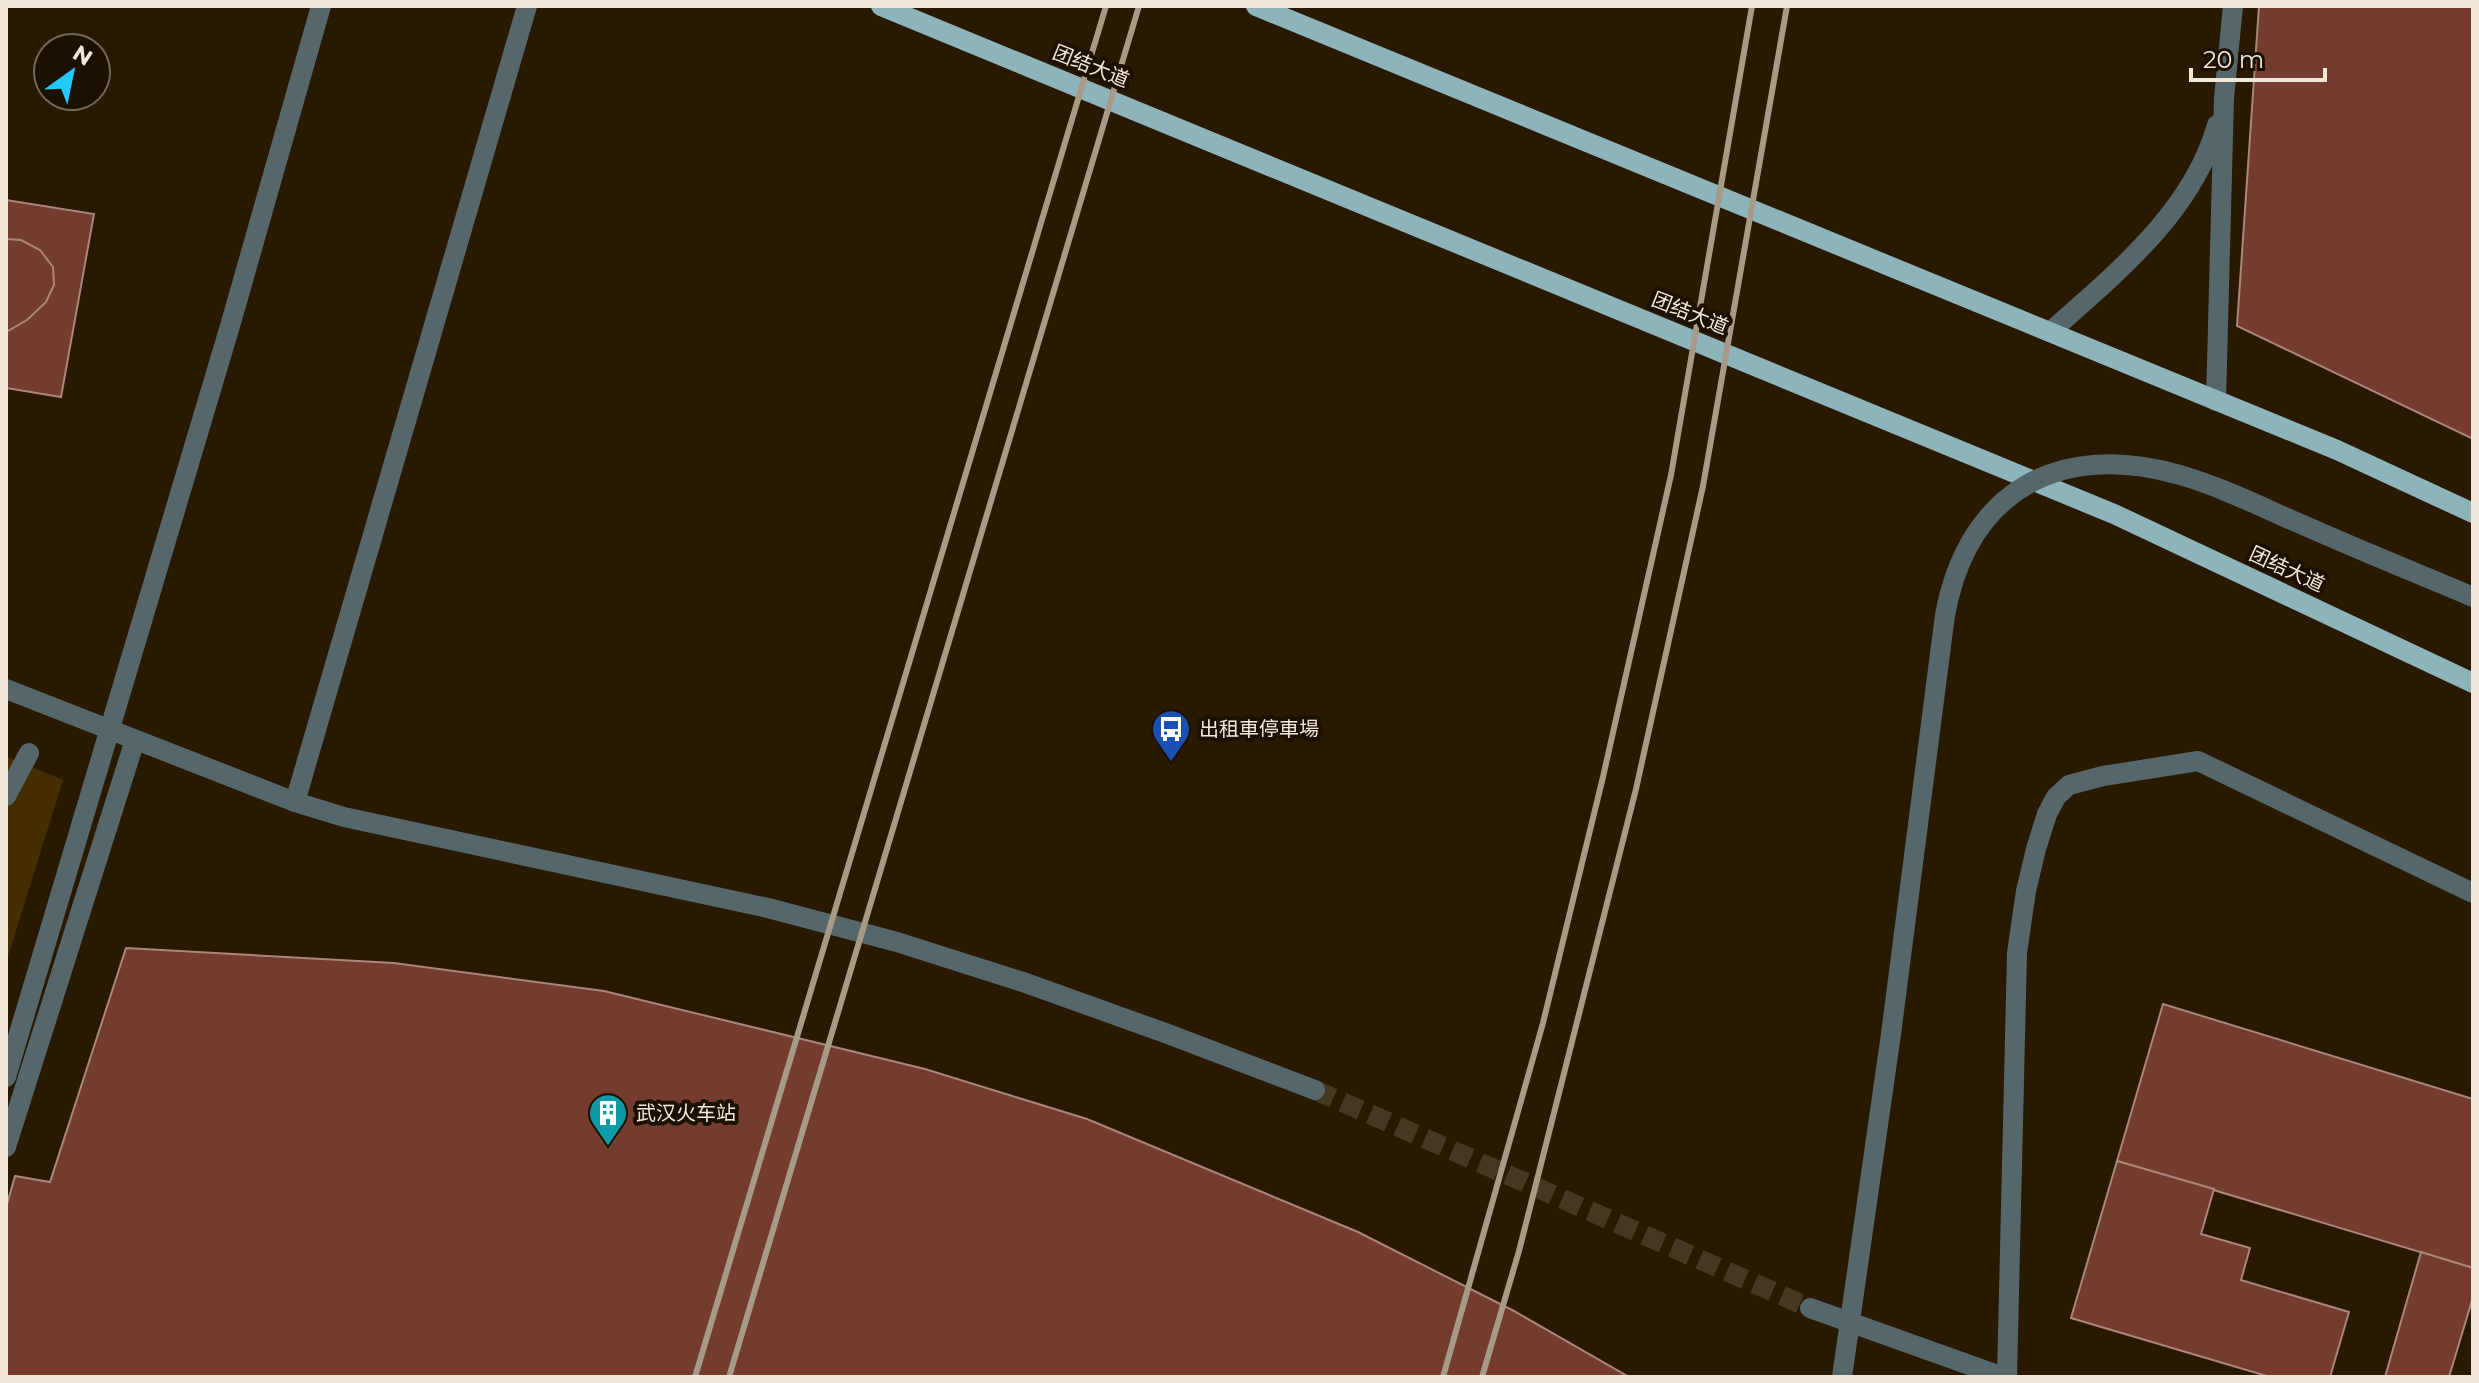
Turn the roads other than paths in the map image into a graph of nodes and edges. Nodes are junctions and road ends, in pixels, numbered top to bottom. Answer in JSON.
{"nodes":[{"id":1,"x":321,"y":6,"type":"edge"},
{"id":2,"x":527,"y":6,"type":"edge"},
{"id":3,"x":881,"y":6,"type":"edge"},
{"id":4,"x":1256,"y":6,"type":"edge"},
{"id":5,"x":2233,"y":6,"type":"edge"},
{"id":6,"x":2224,"y":98,"type":"junction"},
{"id":7,"x":2050,"y":332,"type":"junction"},
{"id":8,"x":2216,"y":401,"type":"junction"},
{"id":9,"x":2473,"y":513,"type":"edge"},
{"id":10,"x":2473,"y":597,"type":"edge"},
{"id":11,"x":2473,"y":683,"type":"edge"},
{"id":12,"x":6,"y":689,"type":"edge"},
{"id":13,"x":135,"y":740,"type":"junction"},
{"id":14,"x":29,"y":753,"type":"dead end"},
{"id":15,"x":6,"y":796,"type":"edge"},
{"id":16,"x":295,"y":802,"type":"junction"},
{"id":17,"x":2473,"y":893,"type":"edge"},
{"id":18,"x":6,"y":1077,"type":"edge"},
{"id":19,"x":1315,"y":1090,"type":"tunnel mouth"},
{"id":20,"x":6,"y":1147,"type":"edge"},
{"id":21,"x":1810,"y":1308,"type":"tunnel mouth"},
{"id":22,"x":1842,"y":1377,"type":"edge"},
{"id":23,"x":2005,"y":1377,"type":"edge"}],
"edges":[{"from":1,"to":18,"type":"street","bridge":true},
{"from":2,"to":16,"type":"street"},
{"from":3,"to":11,"type":"main road","name":"团结大道"},
{"from":4,"to":7,"type":"main road"},
{"from":5,"to":6,"type":"street"},
{"from":6,"to":7,"type":"street"},
{"from":6,"to":8,"type":"street"},
{"from":7,"to":8,"type":"main road"},
{"from":8,"to":9,"type":"main road"},
{"from":10,"to":22,"type":"street","bridge":true},
{"from":12,"to":13,"type":"street"},
{"from":13,"to":16,"type":"street"},
{"from":13,"to":20,"type":"street"},
{"from":14,"to":15,"type":"street"},
{"from":16,"to":19,"type":"street"},
{"from":17,"to":23,"type":"street"},
{"from":21,"to":23,"type":"street"}]}
